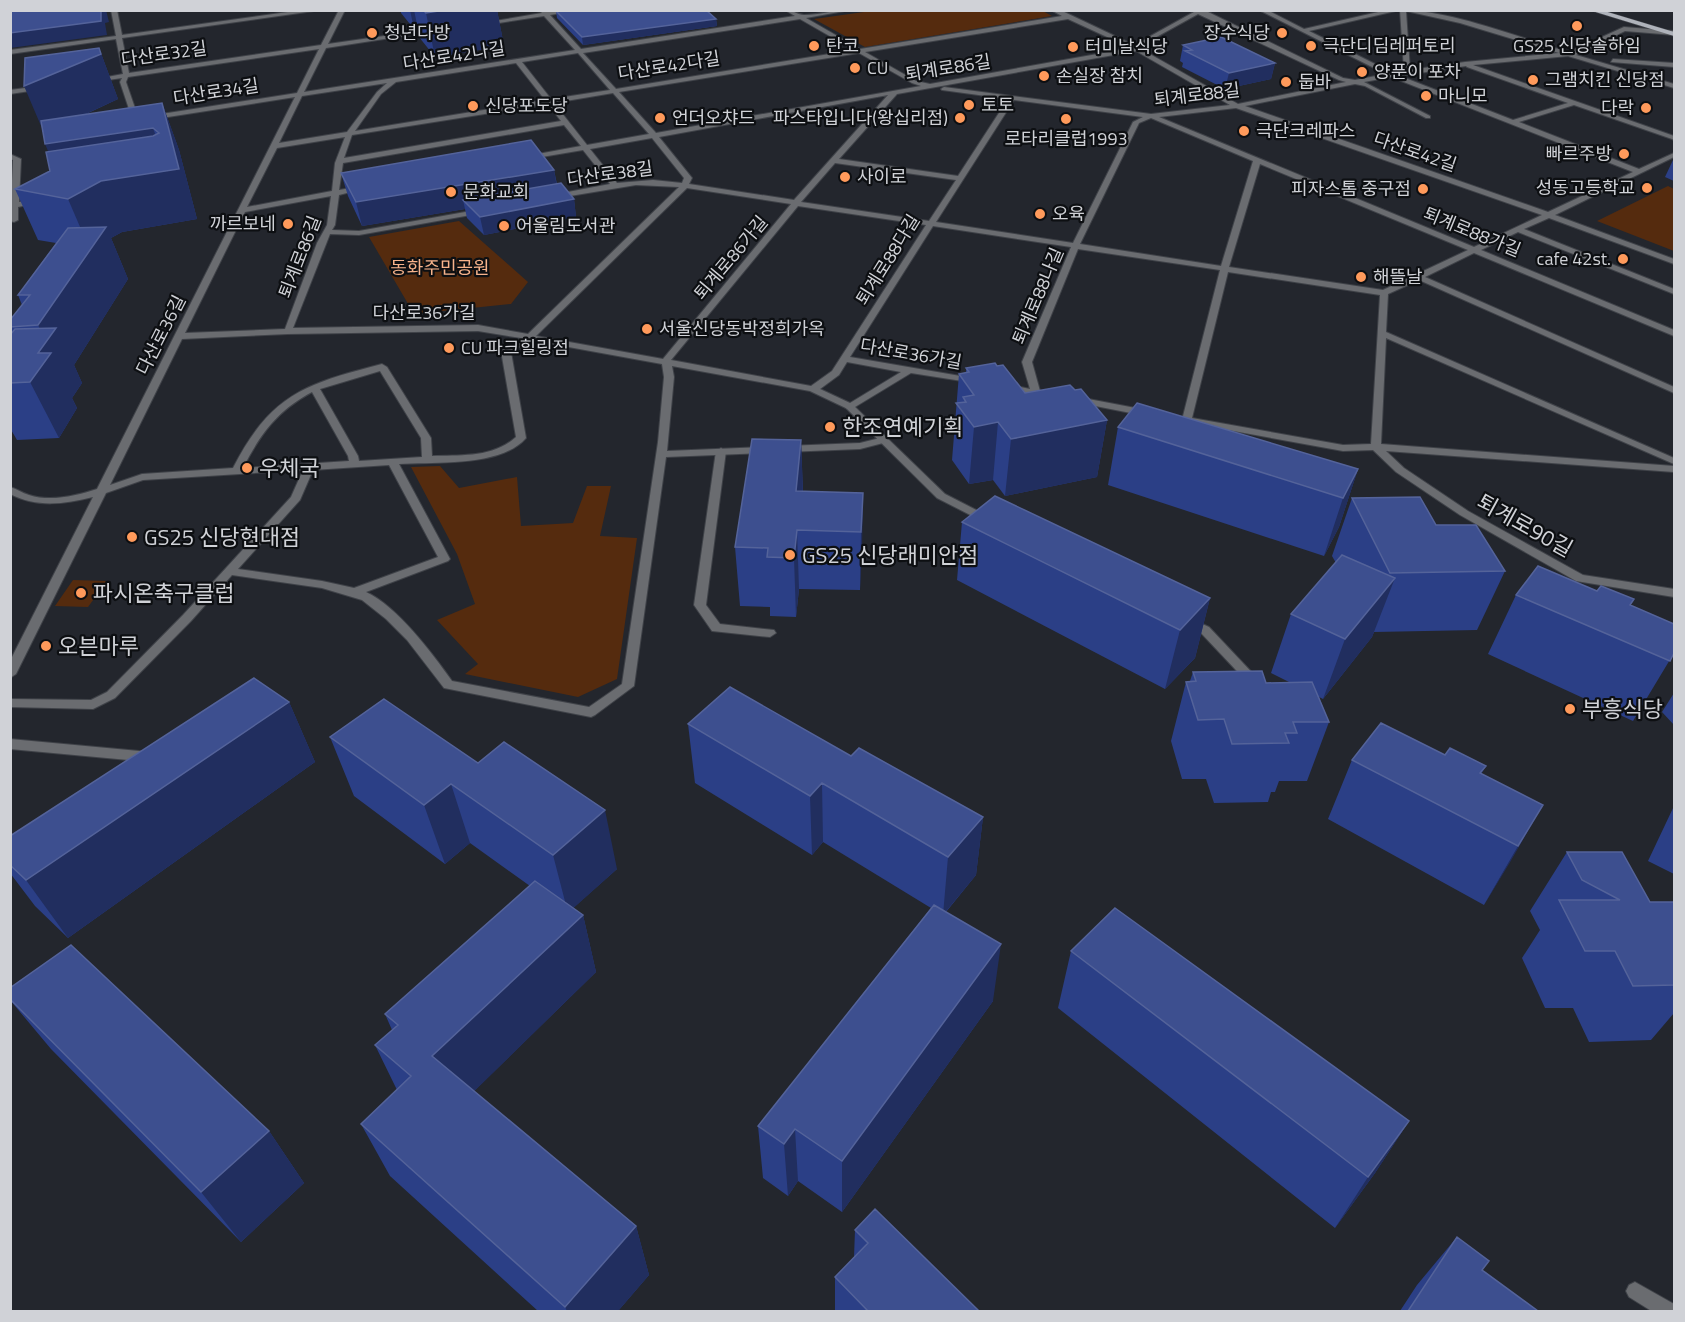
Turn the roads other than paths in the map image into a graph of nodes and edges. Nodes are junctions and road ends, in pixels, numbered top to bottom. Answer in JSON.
{"nodes":[{"id":1,"x":114,"y":10,"type":"edge"},
{"id":2,"x":318,"y":10,"type":"edge"},
{"id":3,"x":342,"y":10,"type":"edge"},
{"id":4,"x":574,"y":10,"type":"edge"},
{"id":5,"x":788,"y":10,"type":"edge"},
{"id":6,"x":847,"y":10,"type":"edge"},
{"id":7,"x":1054,"y":10,"type":"edge"},
{"id":8,"x":1262,"y":10,"type":"edge"},
{"id":9,"x":1397,"y":10,"type":"edge"},
{"id":10,"x":1403,"y":10,"type":"edge"},
{"id":11,"x":1408,"y":10,"type":"edge"},
{"id":12,"x":1592,"y":10,"type":"edge"},
{"id":13,"x":1198,"y":11,"type":"edge"},
{"id":14,"x":544,"y":12,"type":"edge"},
{"id":15,"x":1068,"y":17,"type":"junction"},
{"id":16,"x":800,"y":18,"type":"junction"},
{"id":17,"x":475,"y":25,"type":"dead end"},
{"id":18,"x":440,"y":30,"type":"dead end"},
{"id":19,"x":1303,"y":31,"type":"junction"},
{"id":20,"x":1673,"y":33,"type":"edge"},
{"id":21,"x":119,"y":38,"type":"junction"},
{"id":22,"x":322,"y":46,"type":"junction"},
{"id":23,"x":1137,"y":49,"type":"junction"},
{"id":24,"x":861,"y":50,"type":"junction"},
{"id":25,"x":10,"y":52,"type":"edge"},
{"id":26,"x":579,"y":52,"type":"junction"},
{"id":27,"x":1572,"y":54,"type":"junction"},
{"id":28,"x":1593,"y":60,"type":"junction"},
{"id":29,"x":518,"y":61,"type":"junction"},
{"id":30,"x":1465,"y":64,"type":"junction"},
{"id":31,"x":1674,"y":65,"type":"edge"},
{"id":32,"x":1407,"y":73,"type":"junction"},
{"id":33,"x":126,"y":75,"type":"junction"},
{"id":34,"x":1392,"y":75,"type":"junction"},
{"id":35,"x":394,"y":80,"type":"junction"},
{"id":36,"x":80,"y":82,"type":"edge"},
{"id":37,"x":1356,"y":82,"type":"junction"},
{"id":38,"x":1674,"y":86,"type":"edge"},
{"id":39,"x":45,"y":87,"type":"edge"},
{"id":40,"x":934,"y":87,"type":"junction"},
{"id":41,"x":612,"y":90,"type":"junction"},
{"id":42,"x":10,"y":92,"type":"edge"},
{"id":43,"x":896,"y":92,"type":"junction"},
{"id":44,"x":301,"y":94,"type":"junction"},
{"id":45,"x":1012,"y":98,"type":"junction"},
{"id":46,"x":550,"y":100,"type":"junction"},
{"id":47,"x":1575,"y":103,"type":"junction"},
{"id":48,"x":1237,"y":106,"type":"junction"},
{"id":49,"x":1151,"y":116,"type":"junction"},
{"id":50,"x":1428,"y":117,"type":"dead end"},
{"id":51,"x":1513,"y":122,"type":"junction"},
{"id":52,"x":564,"y":123,"type":"junction"},
{"id":53,"x":349,"y":134,"type":"junction"},
{"id":54,"x":653,"y":135,"type":"junction"},
{"id":55,"x":1674,"y":138,"type":"edge"},
{"id":56,"x":274,"y":146,"type":"junction"},
{"id":57,"x":584,"y":147,"type":"junction"},
{"id":58,"x":1674,"y":155,"type":"edge"},
{"id":59,"x":10,"y":156,"type":"edge"},
{"id":60,"x":513,"y":160,"type":"edge"},
{"id":61,"x":1257,"y":160,"type":"junction"},
{"id":62,"x":340,"y":161,"type":"junction"},
{"id":63,"x":834,"y":161,"type":"junction"},
{"id":64,"x":1638,"y":171,"type":"junction"},
{"id":65,"x":959,"y":178,"type":"junction"},
{"id":66,"x":372,"y":186,"type":"edge"},
{"id":67,"x":615,"y":186,"type":"junction"},
{"id":68,"x":685,"y":186,"type":"junction"},
{"id":69,"x":336,"y":192,"type":"junction"},
{"id":70,"x":545,"y":199,"type":"edge"},
{"id":71,"x":48,"y":200,"type":"edge"},
{"id":72,"x":797,"y":202,"type":"junction"},
{"id":73,"x":12,"y":206,"type":"edge"},
{"id":74,"x":242,"y":210,"type":"junction"},
{"id":75,"x":487,"y":210,"type":"edge"},
{"id":76,"x":1546,"y":214,"type":"junction"},
{"id":77,"x":14,"y":220,"type":"edge"},
{"id":78,"x":929,"y":223,"type":"junction"},
{"id":79,"x":1517,"y":228,"type":"junction"},
{"id":80,"x":327,"y":232,"type":"junction"},
{"id":81,"x":1076,"y":245,"type":"junction"},
{"id":82,"x":1473,"y":250,"type":"junction"},
{"id":83,"x":1674,"y":262,"type":"edge"},
{"id":84,"x":1225,"y":267,"type":"junction"},
{"id":85,"x":1417,"y":276,"type":"junction"},
{"id":86,"x":1674,"y":292,"type":"edge"},
{"id":87,"x":1384,"y":293,"type":"junction"},
{"id":88,"x":288,"y":331,"type":"junction"},
{"id":89,"x":1382,"y":333,"type":"junction"},
{"id":90,"x":1674,"y":333,"type":"edge"},
{"id":91,"x":180,"y":336,"type":"junction"},
{"id":92,"x":531,"y":336,"type":"junction"},
{"id":93,"x":844,"y":359,"type":"junction"},
{"id":94,"x":666,"y":361,"type":"junction"},
{"id":95,"x":910,"y":370,"type":"junction"},
{"id":96,"x":979,"y":382,"type":"edge"},
{"id":97,"x":990,"y":384,"type":"edge"},
{"id":98,"x":314,"y":387,"type":"junction"},
{"id":99,"x":813,"y":389,"type":"junction"},
{"id":100,"x":1674,"y":390,"type":"edge"},
{"id":101,"x":1036,"y":392,"type":"junction"},
{"id":102,"x":1060,"y":397,"type":"edge"},
{"id":103,"x":1071,"y":399,"type":"edge"},
{"id":104,"x":850,"y":407,"type":"junction"},
{"id":105,"x":1152,"y":414,"type":"edge"},
{"id":106,"x":1175,"y":418,"type":"edge"},
{"id":107,"x":1186,"y":420,"type":"junction"},
{"id":108,"x":884,"y":440,"type":"junction"},
{"id":109,"x":1376,"y":447,"type":"junction"},
{"id":110,"x":721,"y":451,"type":"junction"},
{"id":111,"x":662,"y":454,"type":"junction"},
{"id":112,"x":427,"y":459,"type":"junction"},
{"id":113,"x":1674,"y":461,"type":"edge"},
{"id":114,"x":393,"y":462,"type":"junction"},
{"id":115,"x":354,"y":465,"type":"junction"},
{"id":116,"x":309,"y":468,"type":"junction"},
{"id":117,"x":1674,"y":469,"type":"edge"},
{"id":118,"x":236,"y":472,"type":"junction"},
{"id":119,"x":10,"y":490,"type":"edge"},
{"id":120,"x":102,"y":491,"type":"junction"},
{"id":121,"x":994,"y":523,"type":"edge"},
{"id":122,"x":230,"y":571,"type":"junction"},
{"id":123,"x":353,"y":592,"type":"junction"},
{"id":124,"x":1674,"y":593,"type":"edge"},
{"id":125,"x":1173,"y":614,"type":"edge"},
{"id":126,"x":770,"y":633,"type":"dead end"},
{"id":127,"x":10,"y":674,"type":"edge"},
{"id":128,"x":1266,"y":694,"type":"edge"},
{"id":129,"x":10,"y":703,"type":"edge"},
{"id":130,"x":10,"y":744,"type":"edge"},
{"id":131,"x":159,"y":758,"type":"edge"},
{"id":132,"x":1635,"y":1291,"type":"dead end"},
{"id":133,"x":1671,"y":1311,"type":"edge"}],
"edges":[{"from":1,"to":21,"type":"street","name":"다산로34길"},
{"from":2,"to":21,"type":"street"},
{"from":3,"to":22,"type":"street","name":"다산로36길"},
{"from":4,"to":14,"type":"street"},
{"from":5,"to":16,"type":"street"},
{"from":6,"to":16,"type":"street","name":"다산로42나길"},
{"from":7,"to":15,"type":"street","name":"다산로42길"},
{"from":8,"to":19,"type":"street"},
{"from":9,"to":19,"type":"street"},
{"from":10,"to":32,"type":"street"},
{"from":11,"to":27,"type":"street"},
{"from":12,"to":20,"type":"main road"},
{"from":13,"to":23,"type":"street","name":"퇴계로86길"},
{"from":13,"to":37,"type":"street"},
{"from":14,"to":17,"type":"street"},
{"from":14,"to":26,"type":"street","name":"다산로38길"},
{"from":15,"to":23,"type":"street","name":"다산로42길"},
{"from":15,"to":24,"type":"street","name":"다산로42다길"},
{"from":16,"to":24,"type":"street"},
{"from":16,"to":26,"type":"street","name":"다산로42나길"},
{"from":18,"to":22,"type":"street","name":"다산로32길"},
{"from":19,"to":34,"type":"street"},
{"from":20,"to":27,"type":"street","name":"퇴계로88길"},
{"from":21,"to":25,"type":"street"},
{"from":21,"to":33,"type":"street","name":"다산로34길"},
{"from":22,"to":33,"type":"street","name":"다산로32길"},
{"from":22,"to":44,"type":"street","name":"다산로36길"},
{"from":23,"to":40,"type":"street","name":"퇴계로86길"},
{"from":23,"to":48,"type":"street","name":"다산로42길"},
{"from":24,"to":40,"type":"street"},
{"from":24,"to":41,"type":"street","name":"다산로42다길"},
{"from":26,"to":29,"type":"street","name":"다산로42나길"},
{"from":26,"to":41,"type":"street","name":"다산로38길"},
{"from":27,"to":28,"type":"street"},
{"from":27,"to":30,"type":"street","name":"퇴계로88길"},
{"from":28,"to":31,"type":"street"},
{"from":28,"to":38,"type":"street"},
{"from":29,"to":35,"type":"street","name":"다산로42나길"},
{"from":29,"to":46,"type":"street","name":"다산로42나길"},
{"from":30,"to":32,"type":"street","name":"퇴계로88길"},
{"from":30,"to":47,"type":"street","name":"퇴계로88길"},
{"from":32,"to":34,"type":"street","name":"퇴계로88길"},
{"from":33,"to":36,"type":"street","name":"다산로32길"},
{"from":33,"to":44,"type":"street","name":"다산로34길"},
{"from":34,"to":37,"type":"street","name":"퇴계로88길"},
{"from":34,"to":51,"type":"street"},
{"from":35,"to":44,"type":"street","name":"다산로42나길"},
{"from":35,"to":53,"type":"street","name":"다산로42나길"},
{"from":37,"to":48,"type":"street","name":"퇴계로88길"},
{"from":37,"to":50,"type":"street"},
{"from":39,"to":42,"type":"street"},
{"from":40,"to":43,"type":"street","name":"퇴계로86길"},
{"from":40,"to":45,"type":"street","name":"퇴계로88길"},
{"from":41,"to":46,"type":"street","name":"다산로42다길"},
{"from":41,"to":54,"type":"street","name":"다산로38길"},
{"from":43,"to":54,"type":"street","name":"퇴계로86길"},
{"from":43,"to":63,"type":"street","name":"퇴계로86가길"},
{"from":44,"to":56,"type":"street","name":"다산로36길"},
{"from":45,"to":49,"type":"street","name":"퇴계로88길"},
{"from":45,"to":65,"type":"street","name":"퇴계로88다길"},
{"from":46,"to":52,"type":"street"},
{"from":46,"to":53,"type":"street","name":"다산로42다길"},
{"from":47,"to":51,"type":"street"},
{"from":47,"to":55,"type":"street","name":"퇴계로88길"},
{"from":48,"to":49,"type":"street","name":"퇴계로88길"},
{"from":48,"to":76,"type":"street","name":"다산로42길"},
{"from":49,"to":61,"type":"street","name":"퇴계로88가길"},
{"from":49,"to":81,"type":"street","name":"퇴계로88나길"},
{"from":51,"to":64,"type":"street"},
{"from":52,"to":57,"type":"street"},
{"from":52,"to":62,"type":"street"},
{"from":53,"to":56,"type":"street","name":"다산로42다길"},
{"from":53,"to":62,"type":"street","name":"퇴계로86길"},
{"from":54,"to":57,"type":"street","name":"퇴계로86길"},
{"from":54,"to":68,"type":"street","name":"다산로38길"},
{"from":56,"to":74,"type":"street","name":"다산로36길"},
{"from":57,"to":60,"type":"street","name":"퇴계로86길"},
{"from":57,"to":67,"type":"street"},
{"from":58,"to":64,"type":"street"},
{"from":59,"to":73,"type":"street"},
{"from":61,"to":82,"type":"street","name":"퇴계로88가길"},
{"from":61,"to":84,"type":"street"},
{"from":62,"to":69,"type":"street","name":"퇴계로86길"},
{"from":63,"to":65,"type":"street"},
{"from":63,"to":72,"type":"street","name":"퇴계로86가길"},
{"from":64,"to":76,"type":"street"},
{"from":65,"to":78,"type":"street","name":"퇴계로88다길"},
{"from":66,"to":69,"type":"street","name":"퇴계로86길"},
{"from":67,"to":68,"type":"street","name":"다산로38길"},
{"from":67,"to":70,"type":"street","name":"다산로38길"},
{"from":68,"to":72,"type":"street","name":"다산로38길"},
{"from":68,"to":92,"type":"street","name":"다산로38길"},
{"from":69,"to":74,"type":"street","name":"퇴계로86길"},
{"from":69,"to":80,"type":"street","name":"퇴계로86길"},
{"from":71,"to":73,"type":"street"},
{"from":72,"to":78,"type":"street"},
{"from":72,"to":94,"type":"street","name":"퇴계로86가길"},
{"from":73,"to":77,"type":"street"},
{"from":74,"to":91,"type":"street","name":"다산로36길"},
{"from":75,"to":80,"type":"street"},
{"from":76,"to":79,"type":"street"},
{"from":76,"to":83,"type":"street","name":"다산로42길"},
{"from":78,"to":81,"type":"street","name":"퇴계로88나길"},
{"from":78,"to":93,"type":"street","name":"퇴계로88다길"},
{"from":79,"to":82,"type":"street"},
{"from":79,"to":86,"type":"street"},
{"from":80,"to":88,"type":"street","name":"퇴계로86길"},
{"from":81,"to":84,"type":"street"},
{"from":81,"to":101,"type":"street","name":"퇴계로88나길"},
{"from":82,"to":85,"type":"street"},
{"from":82,"to":90,"type":"street","name":"퇴계로88가길"},
{"from":84,"to":87,"type":"street"},
{"from":84,"to":107,"type":"street"},
{"from":85,"to":87,"type":"street"},
{"from":85,"to":100,"type":"street"},
{"from":87,"to":89,"type":"street"},
{"from":88,"to":91,"type":"street","name":"다산로36가길"},
{"from":88,"to":92,"type":"street","name":"다산로36가길"},
{"from":89,"to":109,"type":"street"},
{"from":89,"to":113,"type":"street"},
{"from":91,"to":120,"type":"street","name":"다산로36길"},
{"from":92,"to":94,"type":"street","name":"다산로36가길"},
{"from":92,"to":112,"type":"street","name":"다산로38길"},
{"from":93,"to":95,"type":"street","name":"다산로36가길"},
{"from":93,"to":99,"type":"street","name":"다산로36가길"},
{"from":94,"to":99,"type":"street","name":"다산로36가길"},
{"from":94,"to":111,"type":"street"},
{"from":95,"to":96,"type":"street","name":"다산로36가길"},
{"from":95,"to":104,"type":"street"},
{"from":97,"to":101,"type":"street","name":"다산로36가길"},
{"from":98,"to":112,"type":"street"},
{"from":98,"to":115,"type":"street"},
{"from":98,"to":118,"type":"street"},
{"from":99,"to":104,"type":"street"},
{"from":101,"to":102,"type":"street","name":"다산로36가길"},
{"from":103,"to":105,"type":"street"},
{"from":104,"to":108,"type":"street"},
{"from":106,"to":107,"type":"street"},
{"from":107,"to":109,"type":"street"},
{"from":108,"to":110,"type":"street"},
{"from":108,"to":121,"type":"street"},
{"from":109,"to":117,"type":"street","name":"퇴계로90길"},
{"from":109,"to":124,"type":"street","name":"퇴계로90길"},
{"from":110,"to":111,"type":"street"},
{"from":110,"to":126,"type":"street"},
{"from":111,"to":123,"type":"street"},
{"from":112,"to":114,"type":"street"},
{"from":114,"to":115,"type":"street"},
{"from":114,"to":123,"type":"street"},
{"from":115,"to":116,"type":"street"},
{"from":116,"to":118,"type":"street"},
{"from":116,"to":122,"type":"street"},
{"from":118,"to":120,"type":"street"},
{"from":119,"to":120,"type":"street"},
{"from":120,"to":127,"type":"street","name":"다산로36길"},
{"from":122,"to":123,"type":"street"},
{"from":122,"to":129,"type":"street"},
{"from":125,"to":128,"type":"street"},
{"from":130,"to":131,"type":"street"},
{"from":132,"to":133,"type":"street"}]}
